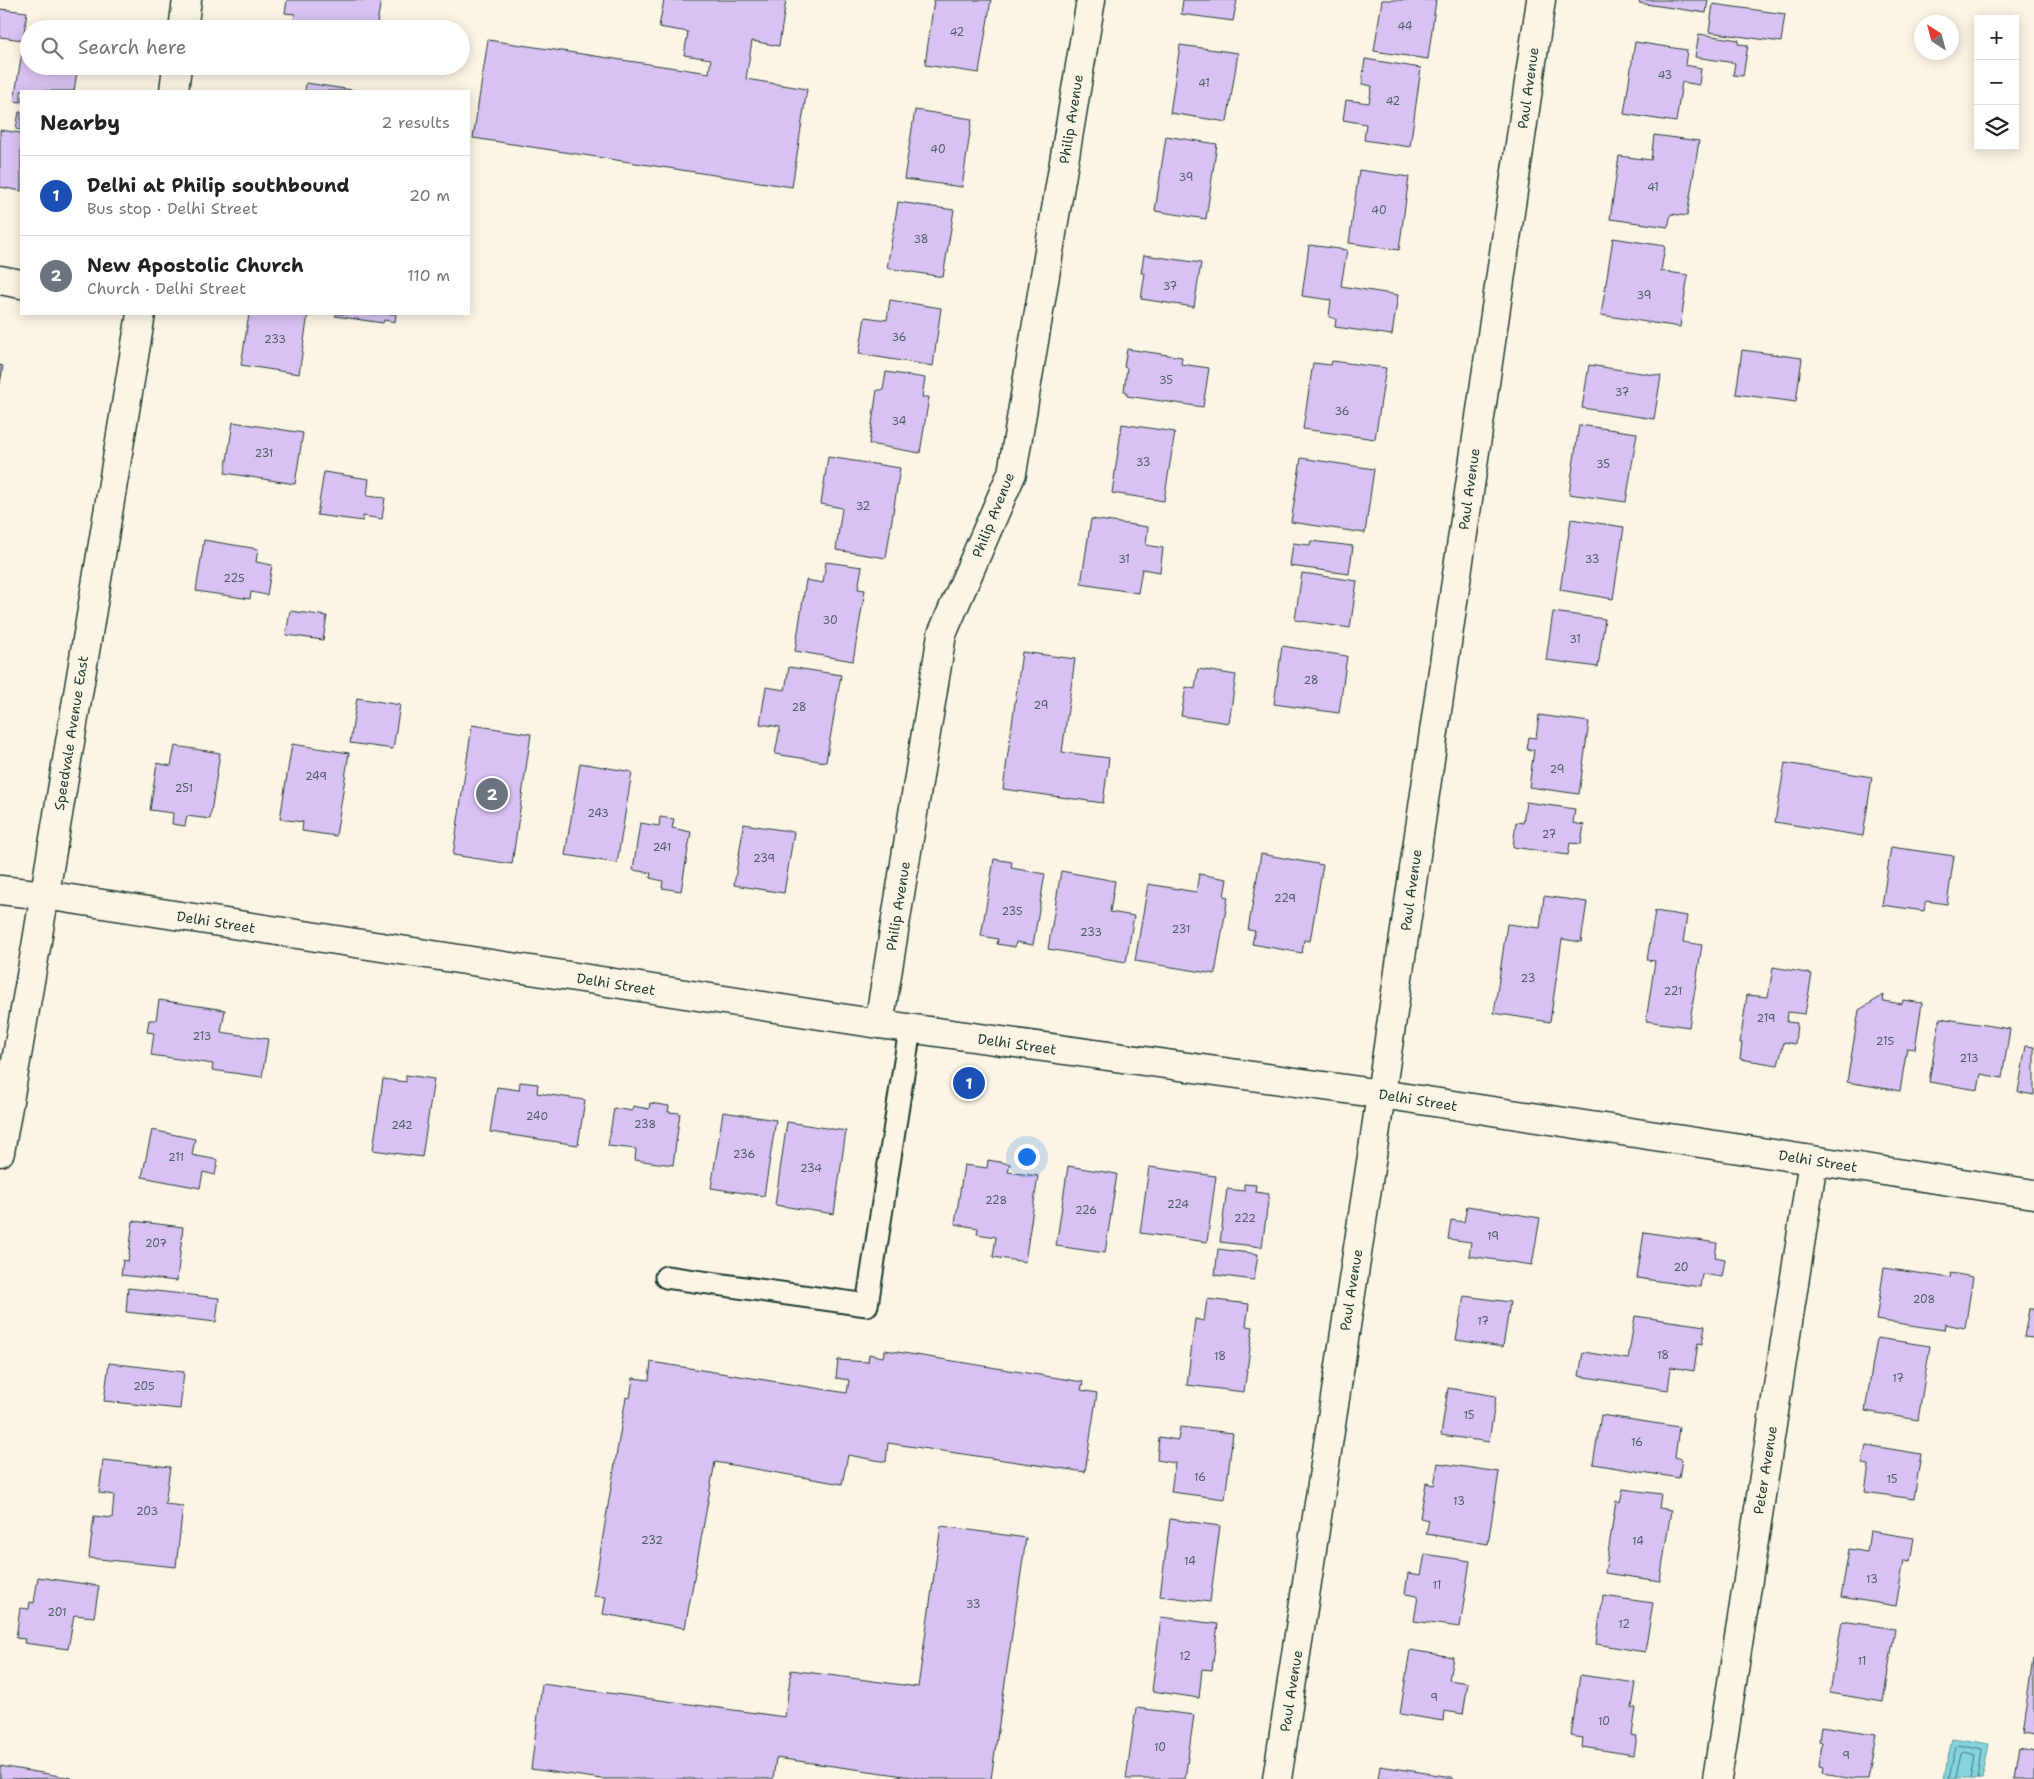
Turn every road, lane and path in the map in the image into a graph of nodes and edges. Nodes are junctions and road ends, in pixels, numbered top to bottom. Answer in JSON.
{"nodes":[{"id":1,"x":187,"y":0,"type":"edge"},
{"id":2,"x":1090,"y":0,"type":"edge"},
{"id":3,"x":1541,"y":0,"type":"edge"},
{"id":4,"x":184,"y":20,"type":"edge"},
{"id":5,"x":177,"y":75,"type":"edge"},
{"id":6,"x":174,"y":90,"type":"edge"},
{"id":7,"x":0,"y":280,"type":"edge"},
{"id":8,"x":20,"y":284,"type":"edge"},
{"id":9,"x":140,"y":315,"type":"edge"},
{"id":10,"x":0,"y":890,"type":"edge"},
{"id":11,"x":44,"y":895,"type":"junction"},
{"id":12,"x":879,"y":1024,"type":"junction"},
{"id":13,"x":910,"y":1029,"type":"junction"},
{"id":14,"x":1381,"y":1094,"type":"junction"},
{"id":15,"x":0,"y":1152,"type":"edge"},
{"id":16,"x":1814,"y":1161,"type":"junction"},
{"id":17,"x":2034,"y":1194,"type":"edge"},
{"id":18,"x":666,"y":1277,"type":"dead end"},
{"id":19,"x":1277,"y":1779,"type":"edge"},
{"id":20,"x":1717,"y":1779,"type":"edge"}],
"edges":[{"from":1,"to":4,"type":"street"},
{"from":2,"to":12,"type":"street","name":"Philip Avenue"},
{"from":3,"to":14,"type":"street","name":"Paul Avenue"},
{"from":5,"to":6,"type":"street"},
{"from":7,"to":8,"type":"street"},
{"from":9,"to":11,"type":"street","name":"Speedvale Avenue East"},
{"from":10,"to":11,"type":"street","name":"Delhi Street"},
{"from":11,"to":12,"type":"street","name":"Delhi Street"},
{"from":11,"to":15,"type":"street","name":"Speedvale Avenue East"},
{"from":12,"to":13,"type":"street","name":"Delhi Street"},
{"from":13,"to":14,"type":"street","name":"Delhi Street"},
{"from":13,"to":18,"type":"lane"},
{"from":14,"to":16,"type":"street","name":"Delhi Street"},
{"from":14,"to":19,"type":"street","name":"Paul Avenue"},
{"from":16,"to":17,"type":"street","name":"Delhi Street"},
{"from":16,"to":20,"type":"street","name":"Peter Avenue"}]}
